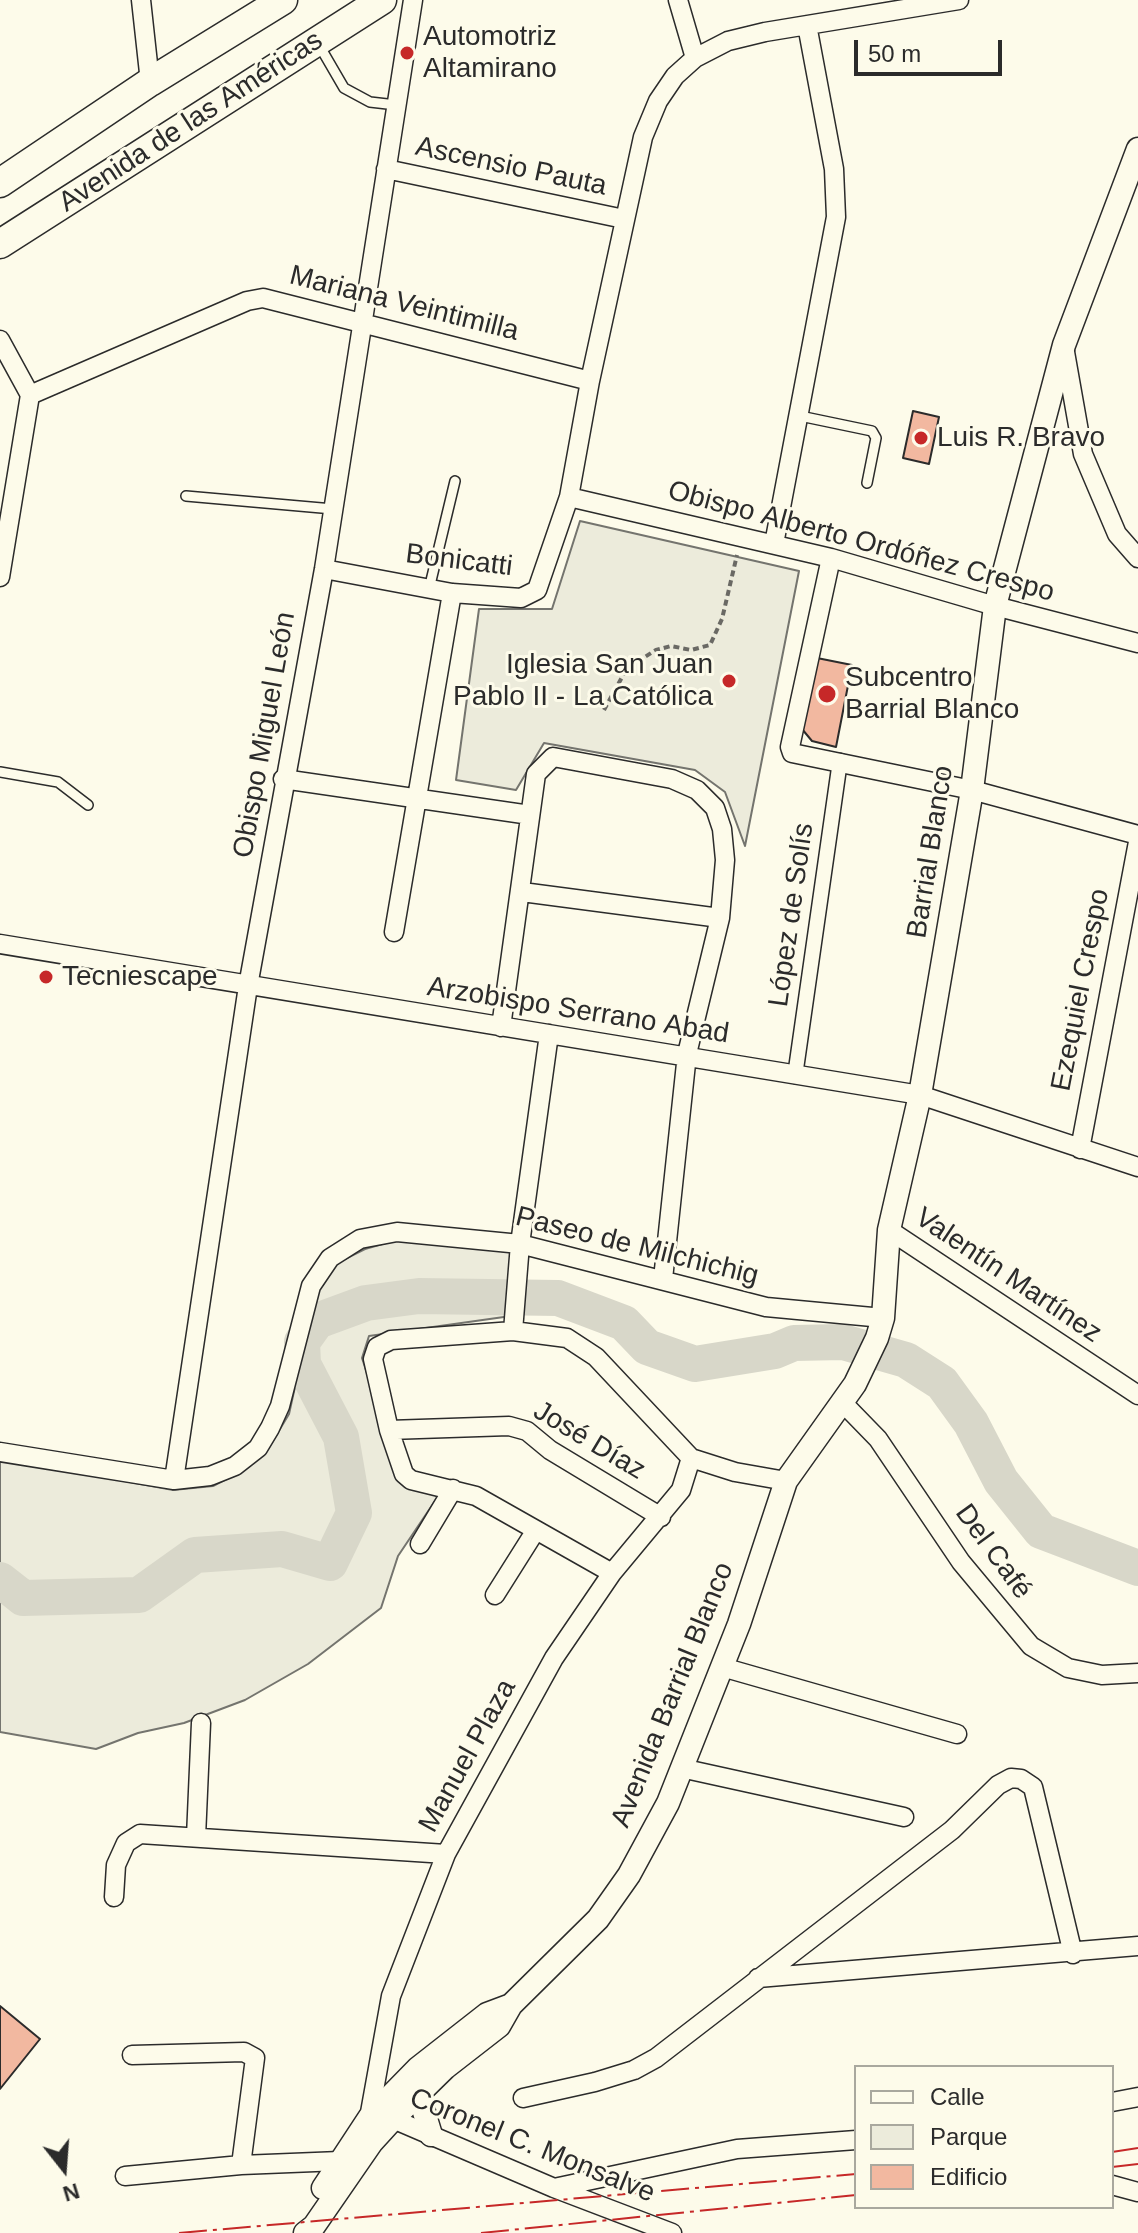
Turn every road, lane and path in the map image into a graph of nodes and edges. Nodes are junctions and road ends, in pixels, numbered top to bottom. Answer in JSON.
{"nodes":[{"id":1,"x":141,"y":0,"type":"edge"},
{"id":2,"x":283,"y":0,"type":"edge"},
{"id":3,"x":382,"y":0,"type":"edge"},
{"id":4,"x":413,"y":0,"type":"edge"},
{"id":5,"x":678,"y":0,"type":"edge"},
{"id":6,"x":959,"y":0,"type":"edge"},
{"id":7,"x":807,"y":25,"type":"junction"},
{"id":8,"x":317,"y":41,"type":"junction"},
{"id":9,"x":695,"y":58,"type":"junction"},
{"id":10,"x":150,"y":82,"type":"junction"},
{"id":11,"x":396,"y":105,"type":"junction"},
{"id":12,"x":1138,"y":149,"type":"edge"},
{"id":13,"x":386,"y":169,"type":"junction"},
{"id":14,"x":0,"y":183,"type":"edge"},
{"id":15,"x":624,"y":219,"type":"junction"},
{"id":16,"x":0,"y":244,"type":"edge"},
{"id":17,"x":362,"y":321,"type":"junction"},
{"id":18,"x":0,"y":340,"type":"edge"},
{"id":19,"x":1064,"y":345,"type":"junction"},
{"id":20,"x":590,"y":381,"type":"junction"},
{"id":21,"x":30,"y":395,"type":"junction"},
{"id":22,"x":800,"y":416,"type":"junction"},
{"id":23,"x":455,"y":481,"type":"dead end"},
{"id":24,"x":867,"y":483,"type":"dead end"},
{"id":25,"x":186,"y":496,"type":"dead end"},
{"id":26,"x":569,"y":497,"type":"junction"},
{"id":27,"x":333,"y":509,"type":"junction"},
{"id":28,"x":742,"y":537,"type":"junction"},
{"id":29,"x":774,"y":544,"type":"junction"},
{"id":30,"x":831,"y":558,"type":"junction"},
{"id":31,"x":1138,"y":558,"type":"edge"},
{"id":32,"x":324,"y":569,"type":"junction"},
{"id":33,"x":0,"y":577,"type":"edge"},
{"id":34,"x":429,"y":589,"type":"junction"},
{"id":35,"x":452,"y":593,"type":"junction"},
{"id":36,"x":995,"y":606,"type":"junction"},
{"id":37,"x":1138,"y":643,"type":"edge"},
{"id":38,"x":604,"y":710,"type":"dead end"},
{"id":39,"x":840,"y":761,"type":"junction"},
{"id":40,"x":0,"y":772,"type":"edge"},
{"id":41,"x":283,"y":779,"type":"junction"},
{"id":42,"x":972,"y":790,"type":"junction"},
{"id":43,"x":420,"y":798,"type":"junction"},
{"id":44,"x":88,"y":805,"type":"dead end"},
{"id":45,"x":530,"y":815,"type":"junction"},
{"id":46,"x":1138,"y":835,"type":"edge"},
{"id":47,"x":1138,"y":842,"type":"edge"},
{"id":48,"x":522,"y":892,"type":"junction"},
{"id":49,"x":720,"y":918,"type":"junction"},
{"id":50,"x":394,"y":932,"type":"dead end"},
{"id":51,"x":0,"y":944,"type":"edge"},
{"id":52,"x":248,"y":986,"type":"junction"},
{"id":53,"x":501,"y":1027,"type":"junction"},
{"id":54,"x":549,"y":1034,"type":"junction"},
{"id":55,"x":687,"y":1054,"type":"junction"},
{"id":56,"x":795,"y":1076,"type":"junction"},
{"id":57,"x":920,"y":1095,"type":"junction"},
{"id":58,"x":1080,"y":1149,"type":"junction"},
{"id":59,"x":1138,"y":1167,"type":"edge"},
{"id":60,"x":889,"y":1230,"type":"junction"},
{"id":61,"x":520,"y":1244,"type":"junction"},
{"id":62,"x":663,"y":1279,"type":"junction"},
{"id":63,"x":514,"y":1323,"type":"junction"},
{"id":64,"x":880,"y":1328,"type":"junction"},
{"id":65,"x":848,"y":1393,"type":"junction"},
{"id":66,"x":1138,"y":1395,"type":"edge"},
{"id":67,"x":389,"y":1430,"type":"junction"},
{"id":68,"x":0,"y":1452,"type":"edge"},
{"id":69,"x":691,"y":1458,"type":"junction"},
{"id":70,"x":174,"y":1480,"type":"junction"},
{"id":71,"x":786,"y":1481,"type":"junction"},
{"id":72,"x":453,"y":1489,"type":"junction"},
{"id":73,"x":661,"y":1517,"type":"junction"},
{"id":74,"x":536,"y":1530,"type":"junction"},
{"id":75,"x":420,"y":1544,"type":"dead end"},
{"id":76,"x":612,"y":1573,"type":"junction"},
{"id":77,"x":495,"y":1595,"type":"dead end"},
{"id":78,"x":722,"y":1667,"type":"junction"},
{"id":79,"x":1138,"y":1673,"type":"edge"},
{"id":80,"x":201,"y":1723,"type":"dead end"},
{"id":81,"x":957,"y":1734,"type":"dead end"},
{"id":82,"x":681,"y":1768,"type":"junction"},
{"id":83,"x":904,"y":1817,"type":"dead end"},
{"id":84,"x":196,"y":1837,"type":"junction"},
{"id":85,"x":446,"y":1854,"type":"junction"},
{"id":86,"x":114,"y":1897,"type":"dead end"},
{"id":87,"x":1138,"y":1946,"type":"edge"},
{"id":88,"x":1073,"y":1954,"type":"junction"},
{"id":89,"x":758,"y":1978,"type":"junction"},
{"id":90,"x":511,"y":2005,"type":"junction"},
{"id":91,"x":132,"y":2055,"type":"dead end"},
{"id":92,"x":418,"y":2092,"type":"junction"},
{"id":93,"x":1138,"y":2097,"type":"edge"},
{"id":94,"x":523,"y":2098,"type":"dead end"},
{"id":95,"x":1114,"y":2102,"type":"edge"},
{"id":96,"x":369,"y":2118,"type":"junction"},
{"id":97,"x":393,"y":2119,"type":"junction"},
{"id":98,"x":431,"y":2135,"type":"junction"},
{"id":99,"x":854,"y":2140,"type":"edge"},
{"id":100,"x":340,"y":2161,"type":"junction"},
{"id":101,"x":241,"y":2165,"type":"junction"},
{"id":102,"x":125,"y":2176,"type":"dead end"},
{"id":103,"x":1114,"y":2186,"type":"edge"},
{"id":104,"x":554,"y":2188,"type":"junction"},
{"id":105,"x":1138,"y":2192,"type":"edge"},
{"id":106,"x":303,"y":2233,"type":"edge"},
{"id":107,"x":672,"y":2233,"type":"edge"}],
"edges":[{"from":1,"to":10,"type":"street"},
{"from":2,"to":10,"type":"main road","name":"Avenida de las Américas"},
{"from":3,"to":8,"type":"main road","name":"Avenida de las Américas"},
{"from":4,"to":11,"type":"street","name":"Obispo Miguel León"},
{"from":5,"to":9,"type":"street"},
{"from":6,"to":7,"type":"street"},
{"from":7,"to":9,"type":"street"},
{"from":7,"to":22,"type":"street"},
{"from":8,"to":11,"type":"lane"},
{"from":8,"to":16,"type":"main road","name":"Avenida de las Américas"},
{"from":9,"to":15,"type":"street","name":"Bonicatti"},
{"from":10,"to":14,"type":"main road","name":"Avenida de las Américas"},
{"from":11,"to":13,"type":"street","name":"Obispo Miguel León"},
{"from":12,"to":19,"type":"street","name":"Barrial Blanco"},
{"from":13,"to":15,"type":"street","name":"Ascensio Pauta"},
{"from":13,"to":17,"type":"street","name":"Obispo Miguel León"},
{"from":15,"to":20,"type":"street","name":"Bonicatti"},
{"from":17,"to":20,"type":"street","name":"Mariana Veintimilla"},
{"from":17,"to":21,"type":"street","name":"Mariana Veintimilla"},
{"from":17,"to":27,"type":"street","name":"Obispo Miguel León"},
{"from":18,"to":21,"type":"street"},
{"from":19,"to":31,"type":"street"},
{"from":19,"to":36,"type":"street","name":"Barrial Blanco"},
{"from":20,"to":26,"type":"street","name":"Bonicatti"},
{"from":21,"to":33,"type":"street"},
{"from":22,"to":24,"type":"lane"},
{"from":22,"to":29,"type":"street"},
{"from":23,"to":34,"type":"lane"},
{"from":25,"to":27,"type":"lane"},
{"from":26,"to":28,"type":"street","name":"Obispo Alberto Ordóñez Crespo"},
{"from":26,"to":35,"type":"street","name":"Bonicatti"},
{"from":27,"to":32,"type":"street","name":"Obispo Miguel León"},
{"from":28,"to":29,"type":"street","name":"Obispo Alberto Ordóñez Crespo"},
{"from":28,"to":38,"type":"path"},
{"from":29,"to":30,"type":"street","name":"Obispo Alberto Ordóñez Crespo"},
{"from":30,"to":36,"type":"street","name":"Obispo Alberto Ordóñez Crespo"},
{"from":30,"to":39,"type":"street"},
{"from":32,"to":34,"type":"street","name":"Bonicatti"},
{"from":32,"to":41,"type":"street","name":"Obispo Miguel León"},
{"from":34,"to":35,"type":"street","name":"Bonicatti"},
{"from":35,"to":43,"type":"street"},
{"from":36,"to":37,"type":"street","name":"Obispo Alberto Ordóñez Crespo"},
{"from":36,"to":42,"type":"street","name":"Barrial Blanco"},
{"from":39,"to":42,"type":"street"},
{"from":39,"to":56,"type":"street","name":"López de Solís"},
{"from":40,"to":44,"type":"lane"},
{"from":41,"to":43,"type":"street"},
{"from":41,"to":52,"type":"street","name":"Obispo Miguel León"},
{"from":42,"to":46,"type":"street"},
{"from":42,"to":57,"type":"street","name":"Barrial Blanco"},
{"from":43,"to":45,"type":"street"},
{"from":43,"to":50,"type":"street"},
{"from":45,"to":48,"type":"street"},
{"from":45,"to":49,"type":"street"},
{"from":47,"to":58,"type":"street","name":"Ezequiel Crespo"},
{"from":48,"to":49,"type":"street"},
{"from":48,"to":53,"type":"street"},
{"from":49,"to":55,"type":"street"},
{"from":51,"to":52,"type":"street","name":"Arzobispo Serrano Abad"},
{"from":52,"to":53,"type":"street","name":"Arzobispo Serrano Abad"},
{"from":52,"to":70,"type":"street","name":"Obispo Miguel León"},
{"from":53,"to":54,"type":"street","name":"Arzobispo Serrano Abad"},
{"from":54,"to":55,"type":"street","name":"Arzobispo Serrano Abad"},
{"from":54,"to":61,"type":"street"},
{"from":55,"to":56,"type":"street","name":"Arzobispo Serrano Abad"},
{"from":55,"to":62,"type":"street"},
{"from":56,"to":57,"type":"street","name":"Arzobispo Serrano Abad"},
{"from":57,"to":58,"type":"street","name":"Arzobispo Serrano Abad"},
{"from":57,"to":60,"type":"street","name":"Barrial Blanco"},
{"from":58,"to":59,"type":"street","name":"Arzobispo Serrano Abad"},
{"from":60,"to":64,"type":"street","name":"Barrial Blanco"},
{"from":60,"to":66,"type":"street","name":"Valentín Martínez"},
{"from":61,"to":62,"type":"street","name":"Paseo de Milchichig"},
{"from":61,"to":63,"type":"street"},
{"from":61,"to":70,"type":"street","name":"Paseo de Milchichig"},
{"from":62,"to":64,"type":"street","name":"Paseo de Milchichig"},
{"from":63,"to":67,"type":"street"},
{"from":63,"to":69,"type":"street"},
{"from":64,"to":65,"type":"street","name":"Barrial Blanco"},
{"from":65,"to":71,"type":"street","name":"Avenida Barrial Blanco"},
{"from":65,"to":79,"type":"street","name":"Del Café"},
{"from":67,"to":72,"type":"street"},
{"from":67,"to":73,"type":"street","name":"José Díaz"},
{"from":68,"to":70,"type":"street","name":"Paseo de Milchichig"},
{"from":69,"to":71,"type":"street"},
{"from":69,"to":73,"type":"street","name":"Manuel Plaza"},
{"from":71,"to":78,"type":"street","name":"Avenida Barrial Blanco"},
{"from":72,"to":74,"type":"street"},
{"from":72,"to":75,"type":"street"},
{"from":73,"to":76,"type":"street","name":"Manuel Plaza"},
{"from":74,"to":76,"type":"street"},
{"from":74,"to":77,"type":"street"},
{"from":76,"to":85,"type":"street","name":"Manuel Plaza"},
{"from":78,"to":81,"type":"street"},
{"from":78,"to":82,"type":"street","name":"Avenida Barrial Blanco"},
{"from":80,"to":84,"type":"street"},
{"from":82,"to":83,"type":"street"},
{"from":82,"to":90,"type":"street","name":"Avenida Barrial Blanco"},
{"from":84,"to":85,"type":"street"},
{"from":84,"to":86,"type":"street"},
{"from":85,"to":96,"type":"street","name":"Manuel Plaza"},
{"from":87,"to":88,"type":"street"},
{"from":88,"to":89,"type":"street"},
{"from":88,"to":89,"type":"street"},
{"from":89,"to":94,"type":"street"},
{"from":90,"to":92,"type":"street","name":"Avenida Barrial Blanco"},
{"from":90,"to":96,"type":"street","name":"Avenida Barrial Blanco"},
{"from":91,"to":101,"type":"street"},
{"from":92,"to":97,"type":"street","name":"Avenida Barrial Blanco"},
{"from":92,"to":98,"type":"street"},
{"from":93,"to":95,"type":"street"},
{"from":96,"to":97,"type":"street","name":"Coronel C. Monsalve"},
{"from":96,"to":100,"type":"street","name":"Avenida Barrial Blanco"},
{"from":97,"to":98,"type":"street","name":"Coronel C. Monsalve"},
{"from":97,"to":106,"type":"street","name":"Avenida Barrial Blanco"},
{"from":98,"to":104,"type":"street","name":"Coronel C. Monsalve"},
{"from":99,"to":104,"type":"street"},
{"from":100,"to":101,"type":"street"},
{"from":100,"to":106,"type":"street","name":"Avenida Barrial Blanco"},
{"from":101,"to":102,"type":"street"},
{"from":103,"to":105,"type":"street"},
{"from":104,"to":107,"type":"street","name":"Coronel C. Monsalve"}]}
